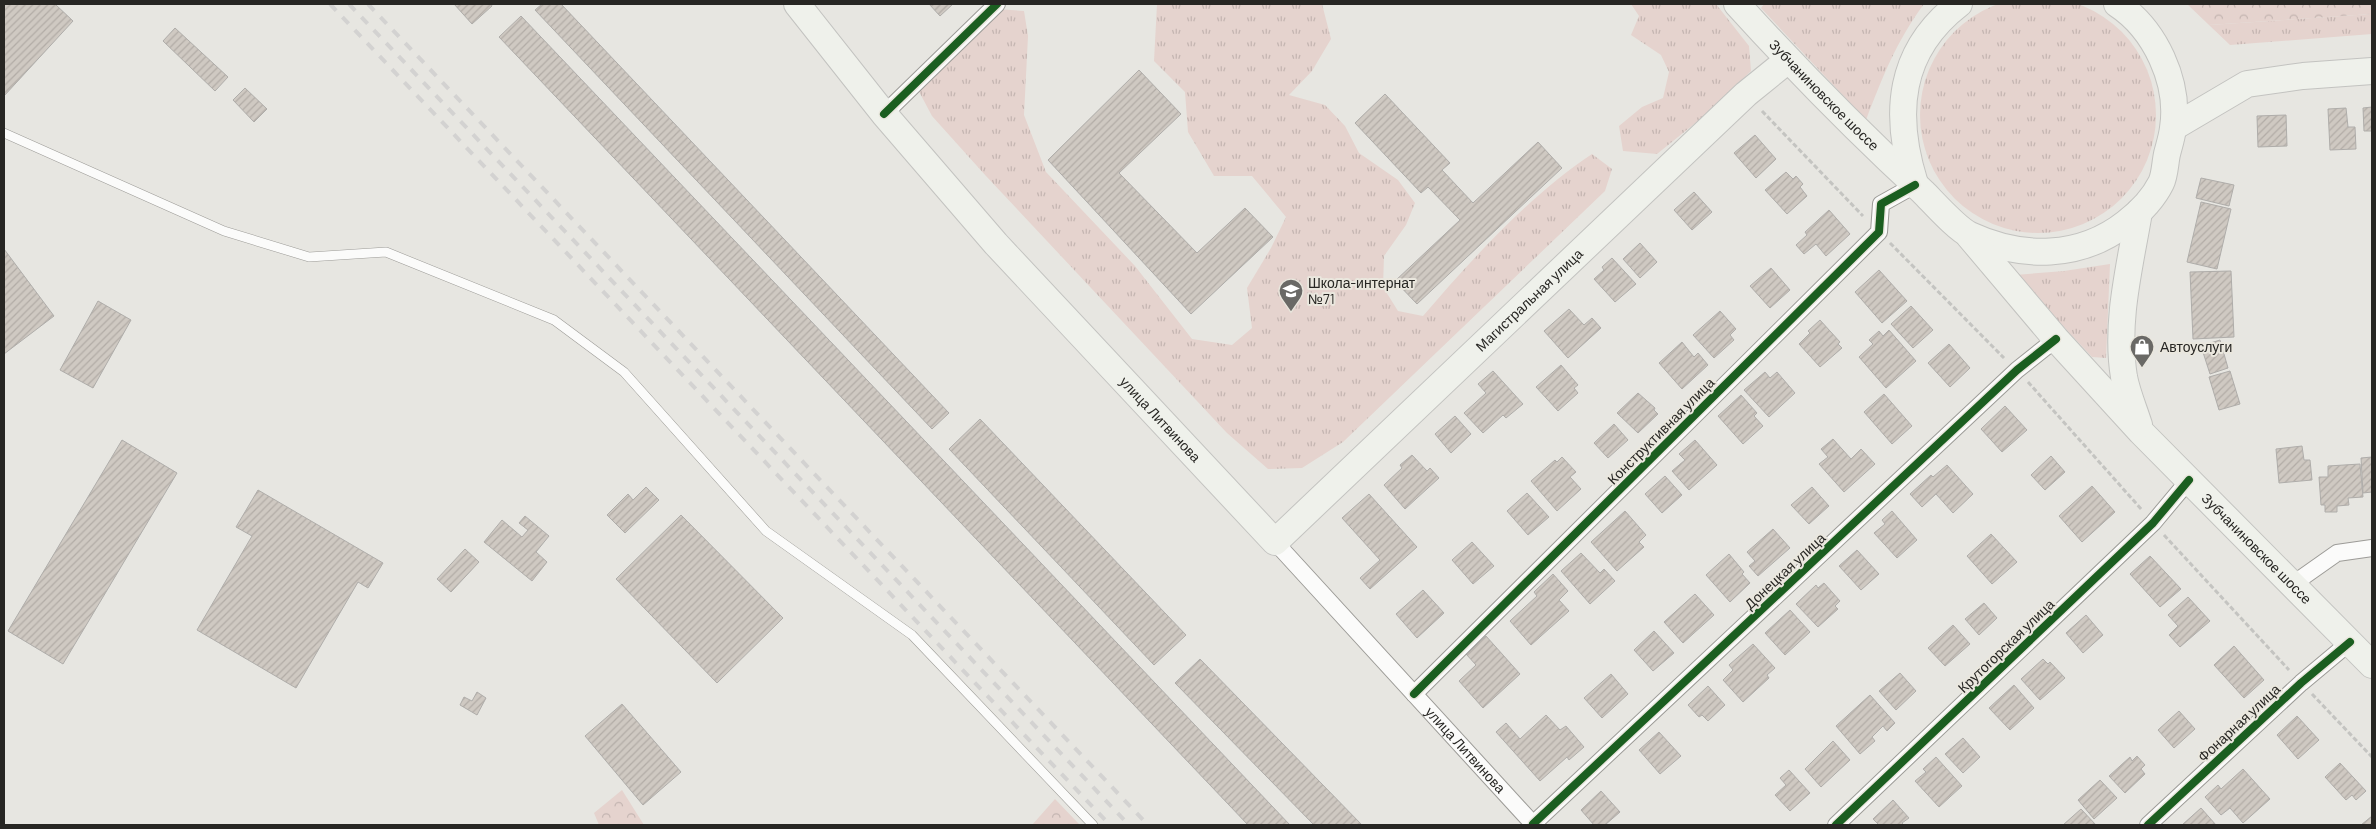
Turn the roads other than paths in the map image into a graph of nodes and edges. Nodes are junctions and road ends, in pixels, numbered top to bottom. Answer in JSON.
{"nodes":[{"id":1,"x":798,"y":4,"type":"edge"},
{"id":2,"x":997,"y":4,"type":"edge"},
{"id":3,"x":1737,"y":4,"type":"edge"},
{"id":4,"x":1959,"y":4,"type":"edge"},
{"id":5,"x":2117,"y":4,"type":"edge"},
{"id":6,"x":1788,"y":60,"type":"junction"},
{"id":7,"x":2372,"y":71,"type":"edge"},
{"id":8,"x":884,"y":114,"type":"junction"},
{"id":9,"x":2174,"y":127,"type":"junction"},
{"id":10,"x":4,"y":133,"type":"edge"},
{"id":11,"x":1915,"y":185,"type":"junction"},
{"id":12,"x":2139,"y":212,"type":"junction"},
{"id":13,"x":1968,"y":234,"type":"junction"},
{"id":14,"x":2056,"y":339,"type":"junction"},
{"id":15,"x":2141,"y":432,"type":"junction"},
{"id":16,"x":2189,"y":480,"type":"junction"},
{"id":17,"x":1275,"y":542,"type":"junction"},
{"id":18,"x":2372,"y":548,"type":"edge"},
{"id":19,"x":2293,"y":584,"type":"junction"},
{"id":20,"x":2350,"y":642,"type":"junction"},
{"id":21,"x":2372,"y":665,"type":"edge"},
{"id":22,"x":1414,"y":694,"type":"junction"},
{"id":23,"x":1093,"y":825,"type":"edge"},
{"id":24,"x":1534,"y":825,"type":"edge"},
{"id":25,"x":1836,"y":825,"type":"edge"},
{"id":26,"x":2148,"y":825,"type":"edge"}],
"edges":[{"from":1,"to":8,"type":"main road","name":"улица Литвинова"},
{"from":2,"to":8,"type":"street"},
{"from":3,"to":6,"type":"main road","name":"Зубчаниновское шоссе"},
{"from":4,"to":11,"type":"main road"},
{"from":5,"to":9,"type":"main road"},
{"from":6,"to":11,"type":"main road","name":"Зубчаниновское шоссе"},
{"from":6,"to":17,"type":"main road","name":"Магистральная улица"},
{"from":7,"to":9,"type":"main road"},
{"from":8,"to":17,"type":"main road","name":"улица Литвинова"},
{"from":9,"to":12,"type":"main road"},
{"from":10,"to":23,"type":"lane"},
{"from":11,"to":13,"type":"main road","name":"Зубчаниновское шоссе"},
{"from":11,"to":22,"type":"street","name":"Конструктивная улица"},
{"from":12,"to":13,"type":"main road"},
{"from":12,"to":15,"type":"main road","name":"Зубчаниновское шоссе"},
{"from":13,"to":14,"type":"main road","name":"Зубчаниновское шоссе"},
{"from":14,"to":15,"type":"main road","name":"Зубчаниновское шоссе"},
{"from":14,"to":24,"type":"street","name":"Донецкая улица"},
{"from":15,"to":16,"type":"main road","name":"Зубчаниновское шоссе"},
{"from":16,"to":19,"type":"main road","name":"Зубчаниновское шоссе"},
{"from":16,"to":25,"type":"street","name":"Крутогорская улица"},
{"from":17,"to":22,"type":"street","name":"улица Литвинова"},
{"from":18,"to":19,"type":"street"},
{"from":19,"to":20,"type":"main road","name":"Зубчаниновское шоссе"},
{"from":20,"to":21,"type":"main road","name":"Зубчаниновское шоссе"},
{"from":20,"to":26,"type":"street","name":"Фонарная улица"},
{"from":22,"to":24,"type":"street","name":"улица Литвинова"}]}
